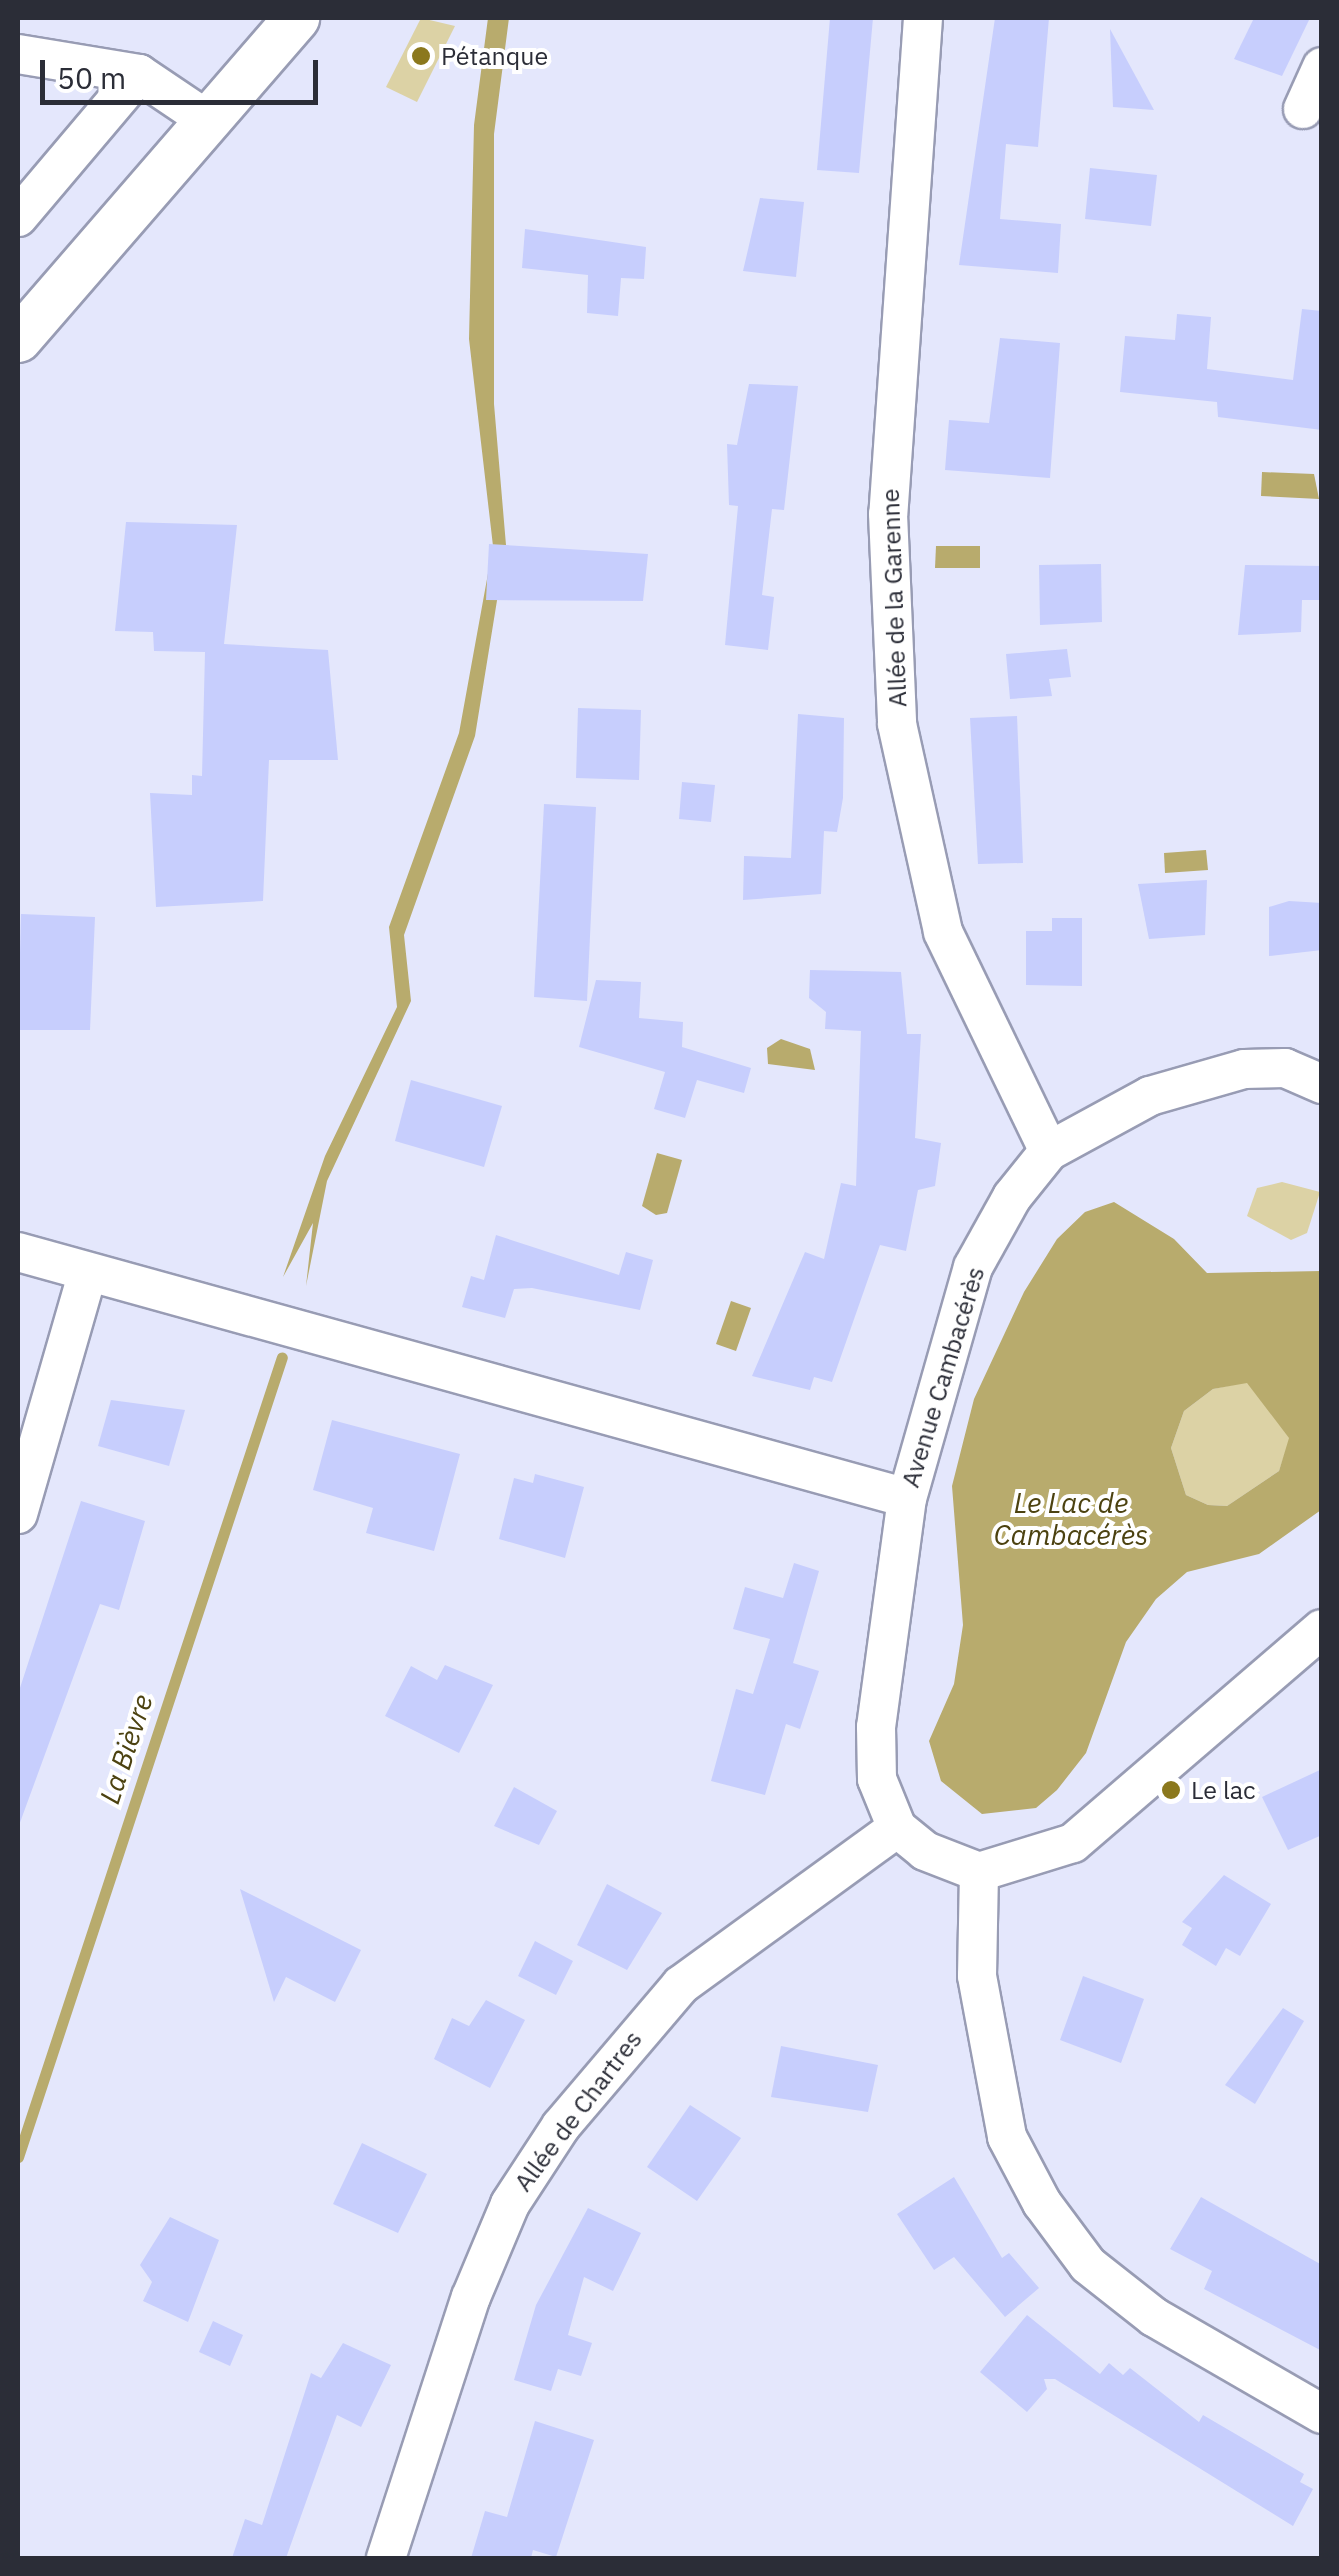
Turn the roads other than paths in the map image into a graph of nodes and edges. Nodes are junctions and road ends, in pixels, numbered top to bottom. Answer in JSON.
{"nodes":[{"id":1,"x":296,"y":18,"type":"edge"},
{"id":2,"x":923,"y":18,"type":"edge"},
{"id":3,"x":18,"y":54,"type":"edge"},
{"id":4,"x":1322,"y":67,"type":"edge"},
{"id":5,"x":139,"y":74,"type":"junction"},
{"id":6,"x":1303,"y":109,"type":"dead end"},
{"id":7,"x":206,"y":120,"type":"junction"},
{"id":8,"x":18,"y":217,"type":"edge"},
{"id":9,"x":18,"y":339,"type":"edge"},
{"id":10,"x":1322,"y":1084,"type":"edge"},
{"id":11,"x":1049,"y":1151,"type":"junction"},
{"id":12,"x":18,"y":1252,"type":"edge"},
{"id":13,"x":87,"y":1275,"type":"junction"},
{"id":14,"x":907,"y":1498,"type":"junction"},
{"id":15,"x":18,"y":1514,"type":"edge"},
{"id":16,"x":1322,"y":1630,"type":"edge"},
{"id":17,"x":897,"y":1828,"type":"junction"},
{"id":18,"x":979,"y":1872,"type":"junction"},
{"id":19,"x":1322,"y":2414,"type":"edge"},
{"id":20,"x":386,"y":2558,"type":"edge"}],
"edges":[{"from":1,"to":7,"type":"main road"},
{"from":2,"to":11,"type":"street","name":"Allée de la Garenne"},
{"from":3,"to":5,"type":"street"},
{"from":4,"to":6,"type":"street"},
{"from":5,"to":7,"type":"street"},
{"from":5,"to":8,"type":"street"},
{"from":7,"to":9,"type":"main road"},
{"from":10,"to":11,"type":"street","name":"Avenue Cambacérès"},
{"from":11,"to":14,"type":"street","name":"Avenue Cambacérès"},
{"from":12,"to":13,"type":"street","name":"Avenue Cambacérès"},
{"from":13,"to":14,"type":"street","name":"Avenue Cambacérès"},
{"from":13,"to":15,"type":"street"},
{"from":14,"to":17,"type":"street","name":"Avenue Cambacérès"},
{"from":16,"to":18,"type":"street"},
{"from":17,"to":18,"type":"street"},
{"from":17,"to":20,"type":"street","name":"Allée de Chartres"},
{"from":18,"to":19,"type":"street"}]}
